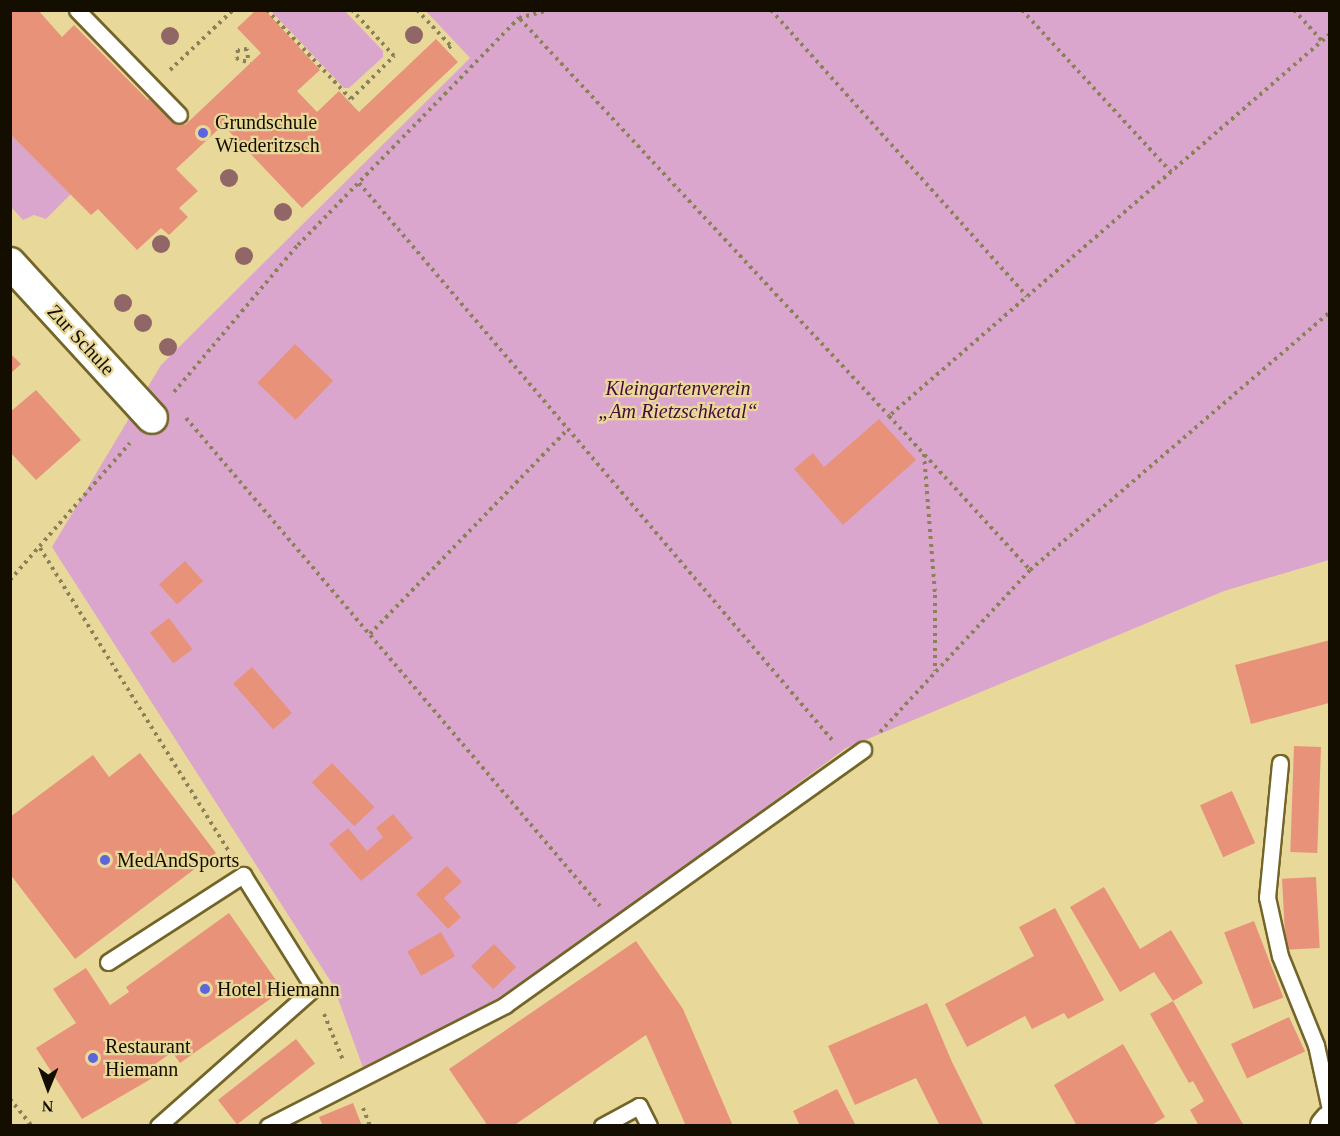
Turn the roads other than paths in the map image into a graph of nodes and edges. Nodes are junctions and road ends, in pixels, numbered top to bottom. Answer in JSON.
{"nodes":[{"id":1,"x":77,"y":10,"type":"edge"},
{"id":2,"x":179,"y":115,"type":"dead end"},
{"id":3,"x":10,"y":263,"type":"edge"},
{"id":4,"x":161,"y":408,"type":"road end"},
{"id":5,"x":863,"y":750,"type":"road end"},
{"id":6,"x":1280,"y":763,"type":"dead end"},
{"id":7,"x":108,"y":963,"type":"dead end"},
{"id":8,"x":1329,"y":1109,"type":"edge"},
{"id":9,"x":1329,"y":1121,"type":"edge"},
{"id":10,"x":158,"y":1125,"type":"edge"},
{"id":11,"x":268,"y":1125,"type":"edge"},
{"id":12,"x":602,"y":1125,"type":"edge"},
{"id":13,"x":649,"y":1125,"type":"edge"},
{"id":14,"x":1326,"y":1125,"type":"edge"}],
"edges":[{"from":1,"to":2,"type":"lane"},
{"from":3,"to":4,"type":"street","name":"Zur Schule"},
{"from":5,"to":11,"type":"lane"},
{"from":6,"to":8,"type":"lane"},
{"from":7,"to":10,"type":"lane"},
{"from":9,"to":14,"type":"street"},
{"from":12,"to":13,"type":"lane"}]}
